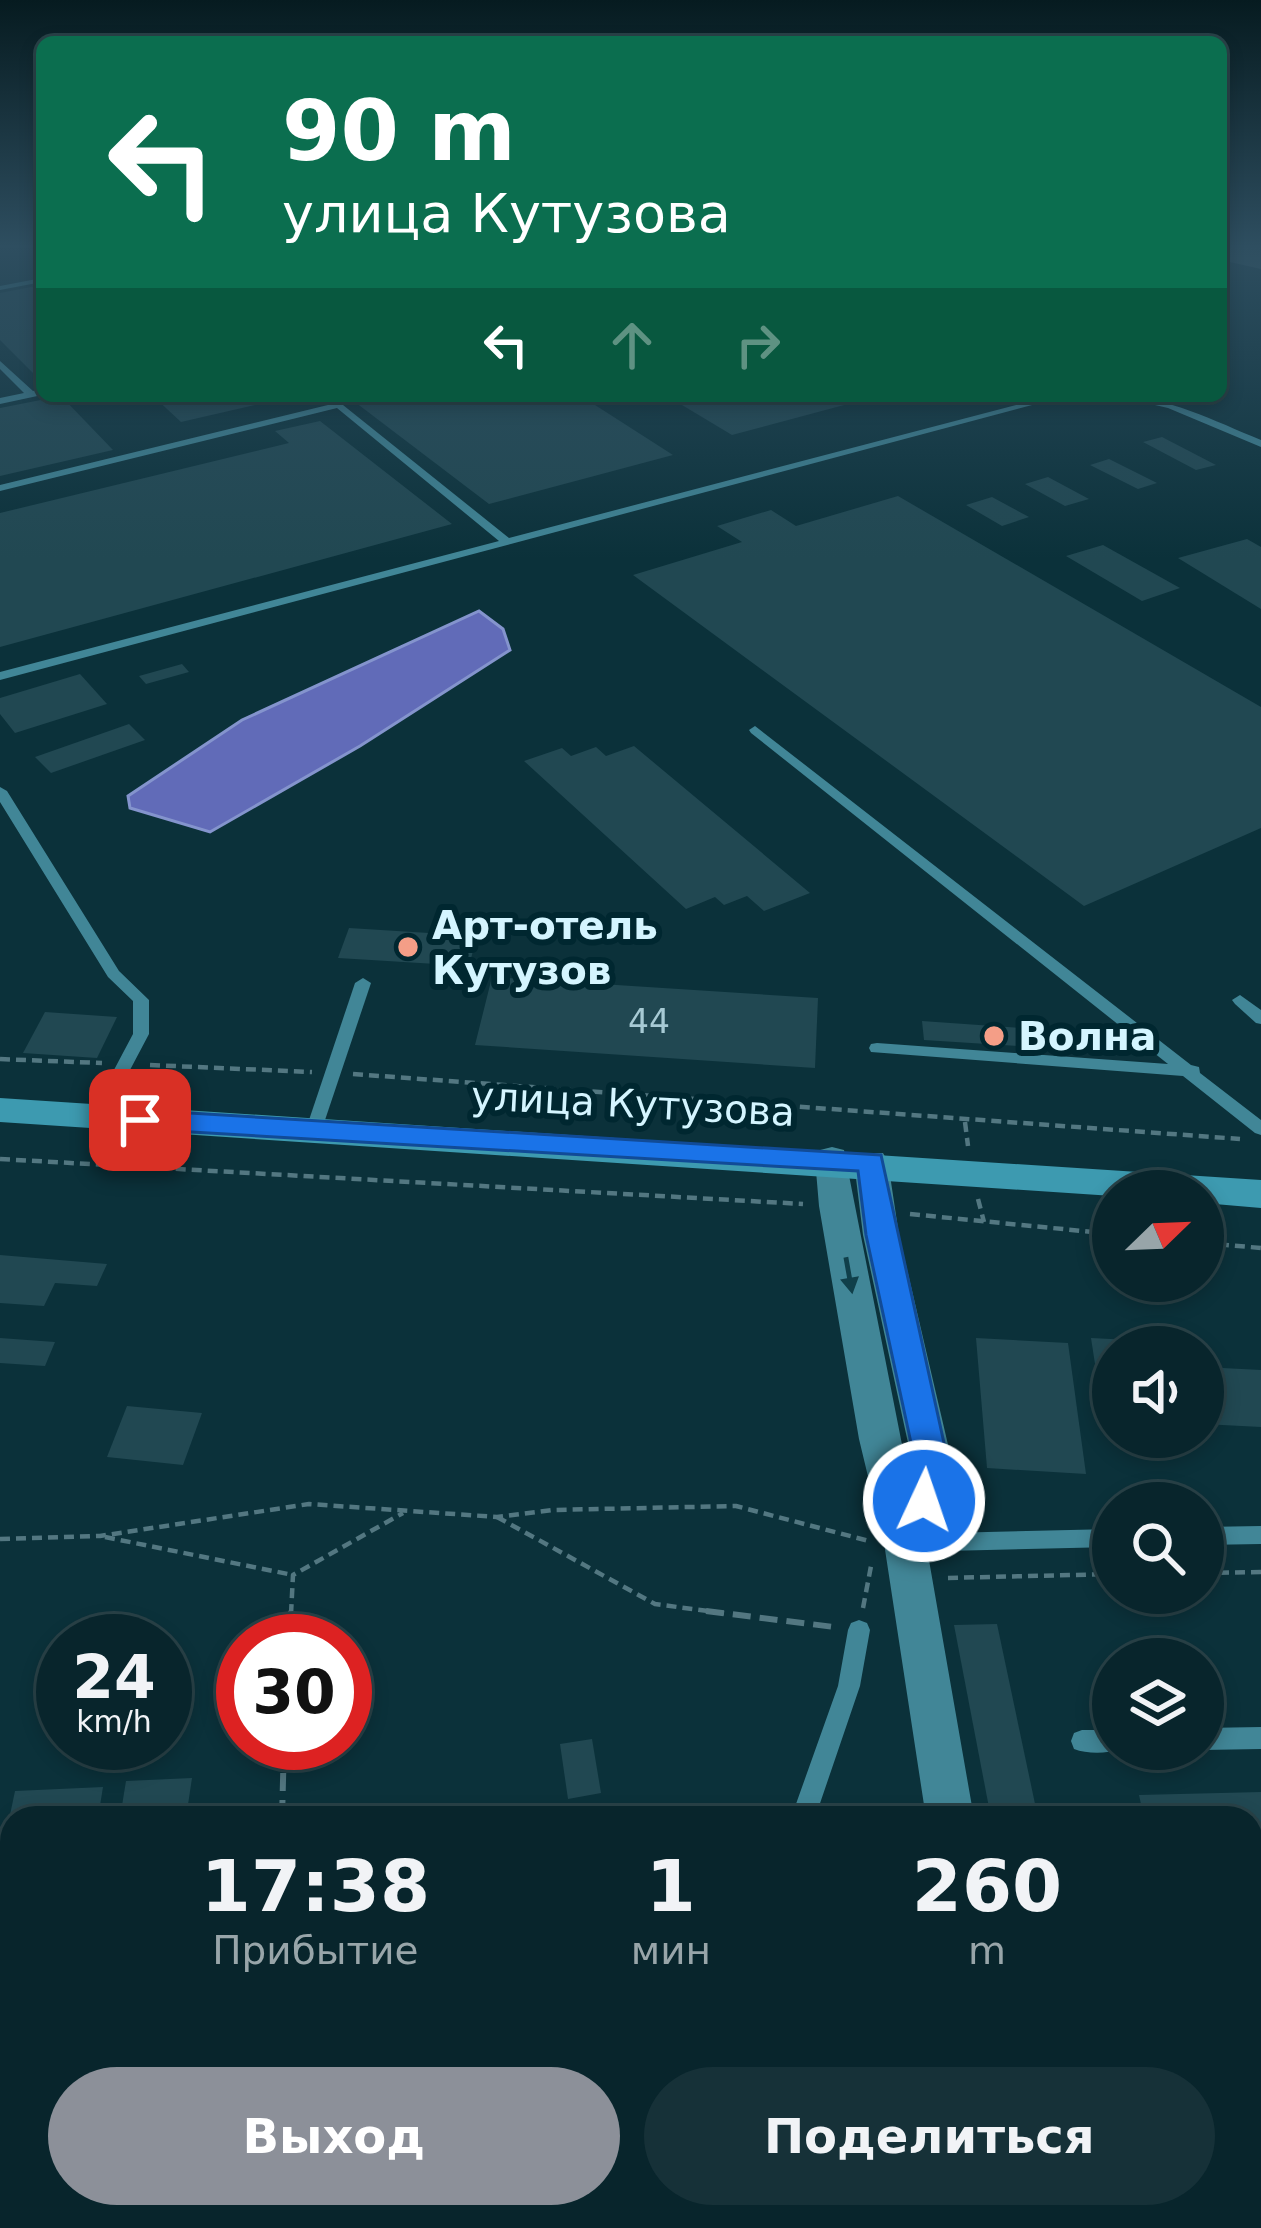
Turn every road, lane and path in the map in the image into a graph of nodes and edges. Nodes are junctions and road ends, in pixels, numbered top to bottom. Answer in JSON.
{"nodes":[{"id":1,"x":0,"y":364,"type":"edge"},
{"id":2,"x":36,"y":393,"type":"edge"},
{"id":3,"x":0,"y":401,"type":"edge"},
{"id":4,"x":335,"y":402,"type":"edge"},
{"id":5,"x":1037,"y":402,"type":"edge"},
{"id":6,"x":1151,"y":402,"type":"edge"},
{"id":7,"x":339,"y":405,"type":"junction"},
{"id":8,"x":1261,"y":444,"type":"edge"},
{"id":9,"x":0,"y":488,"type":"edge"},
{"id":10,"x":508,"y":543,"type":"junction"},
{"id":11,"x":0,"y":676,"type":"edge"},
{"id":12,"x":755,"y":730,"type":"dead end"},
{"id":13,"x":0,"y":791,"type":"edge"},
{"id":14,"x":362,"y":983,"type":"dead end"},
{"id":15,"x":1240,"y":1000,"type":"dead end"},
{"id":16,"x":1261,"y":1018,"type":"edge"},
{"id":17,"x":877,"y":1048,"type":"dead end"},
{"id":18,"x":0,"y":1059,"type":"edge"},
{"id":19,"x":126,"y":1064,"type":"junction"},
{"id":20,"x":1193,"y":1071,"type":"junction"},
{"id":21,"x":334,"y":1073,"type":"junction"},
{"id":22,"x":0,"y":1110,"type":"edge"},
{"id":23,"x":97,"y":1117,"type":"junction"},
{"id":24,"x":1261,"y":1129,"type":"edge"},
{"id":25,"x":313,"y":1132,"type":"junction"},
{"id":26,"x":1241,"y":1139,"type":"dead end"},
{"id":27,"x":0,"y":1159,"type":"edge"},
{"id":28,"x":832,"y":1159,"type":"junction"},
{"id":29,"x":871,"y":1162,"type":"junction"},
{"id":30,"x":1261,"y":1193,"type":"edge"},
{"id":31,"x":836,"y":1206,"type":"junction"},
{"id":32,"x":876,"y":1210,"type":"junction"},
{"id":33,"x":1092,"y":1232,"type":"edge"},
{"id":34,"x":1224,"y":1245,"type":"edge"},
{"id":35,"x":1261,"y":1248,"type":"edge"},
{"id":36,"x":407,"y":1511,"type":"junction"},
{"id":37,"x":496,"y":1517,"type":"junction"},
{"id":38,"x":1261,"y":1535,"type":"edge"},
{"id":39,"x":100,"y":1536,"type":"junction"},
{"id":40,"x":1224,"y":1536,"type":"edge"},
{"id":41,"x":1092,"y":1538,"type":"edge"},
{"id":42,"x":0,"y":1539,"type":"edge"},
{"id":43,"x":890,"y":1543,"type":"junction"},
{"id":44,"x":1261,"y":1572,"type":"edge"},
{"id":45,"x":1224,"y":1573,"type":"edge"},
{"id":46,"x":293,"y":1574,"type":"junction"},
{"id":47,"x":1092,"y":1574,"type":"edge"},
{"id":48,"x":937,"y":1578,"type":"dead end"},
{"id":49,"x":291,"y":1614,"type":"edge"},
{"id":50,"x":859,"y":1630,"type":"junction"},
{"id":51,"x":1261,"y":1738,"type":"edge"},
{"id":52,"x":1224,"y":1739,"type":"edge"},
{"id":53,"x":1082,"y":1741,"type":"dead end"},
{"id":54,"x":1092,"y":1741,"type":"edge"},
{"id":55,"x":283,"y":1770,"type":"edge"},
{"id":56,"x":282,"y":1806,"type":"edge"},
{"id":57,"x":807,"y":1806,"type":"edge"},
{"id":58,"x":947,"y":1806,"type":"edge"}],
"edges":[{"from":1,"to":2,"type":"lane"},
{"from":2,"to":3,"type":"lane"},
{"from":4,"to":7,"type":"lane"},
{"from":5,"to":10,"type":"lane"},
{"from":6,"to":8,"type":"lane"},
{"from":7,"to":9,"type":"lane"},
{"from":7,"to":10,"type":"lane"},
{"from":10,"to":11,"type":"lane"},
{"from":12,"to":20,"type":"lane"},
{"from":13,"to":19,"type":"lane"},
{"from":14,"to":21,"type":"lane"},
{"from":15,"to":16,"type":"lane"},
{"from":17,"to":20,"type":"lane"},
{"from":18,"to":19,"type":"path"},
{"from":19,"to":21,"type":"path"},
{"from":19,"to":23,"type":"lane"},
{"from":20,"to":24,"type":"lane"},
{"from":21,"to":25,"type":"lane"},
{"from":21,"to":26,"type":"path"},
{"from":22,"to":23,"type":"main road","name":"улица Кутузова"},
{"from":23,"to":25,"type":"main road","name":"улица Кутузова"},
{"from":25,"to":28,"type":"main road","name":"улица Кутузова"},
{"from":27,"to":31,"type":"path"},
{"from":28,"to":29,"type":"main road","name":"улица Кутузова"},
{"from":28,"to":31,"type":"street"},
{"from":29,"to":30,"type":"main road","name":"улица Кутузова"},
{"from":29,"to":32,"type":"street"},
{"from":31,"to":43,"type":"street","one_way":true},
{"from":32,"to":33,"type":"path"},
{"from":32,"to":43,"type":"street"},
{"from":34,"to":35,"type":"path"},
{"from":36,"to":37,"type":"path"},
{"from":36,"to":39,"type":"path"},
{"from":36,"to":46,"type":"path"},
{"from":37,"to":43,"type":"path"},
{"from":37,"to":50,"type":"path"},
{"from":38,"to":40,"type":"lane"},
{"from":39,"to":42,"type":"path"},
{"from":39,"to":46,"type":"path"},
{"from":41,"to":43,"type":"lane"},
{"from":43,"to":50,"type":"path"},
{"from":43,"to":58,"type":"street"},
{"from":44,"to":45,"type":"path"},
{"from":46,"to":49,"type":"path"},
{"from":47,"to":48,"type":"path"},
{"from":50,"to":57,"type":"lane"},
{"from":51,"to":52,"type":"lane"},
{"from":53,"to":54,"type":"lane"},
{"from":55,"to":56,"type":"path"}]}
